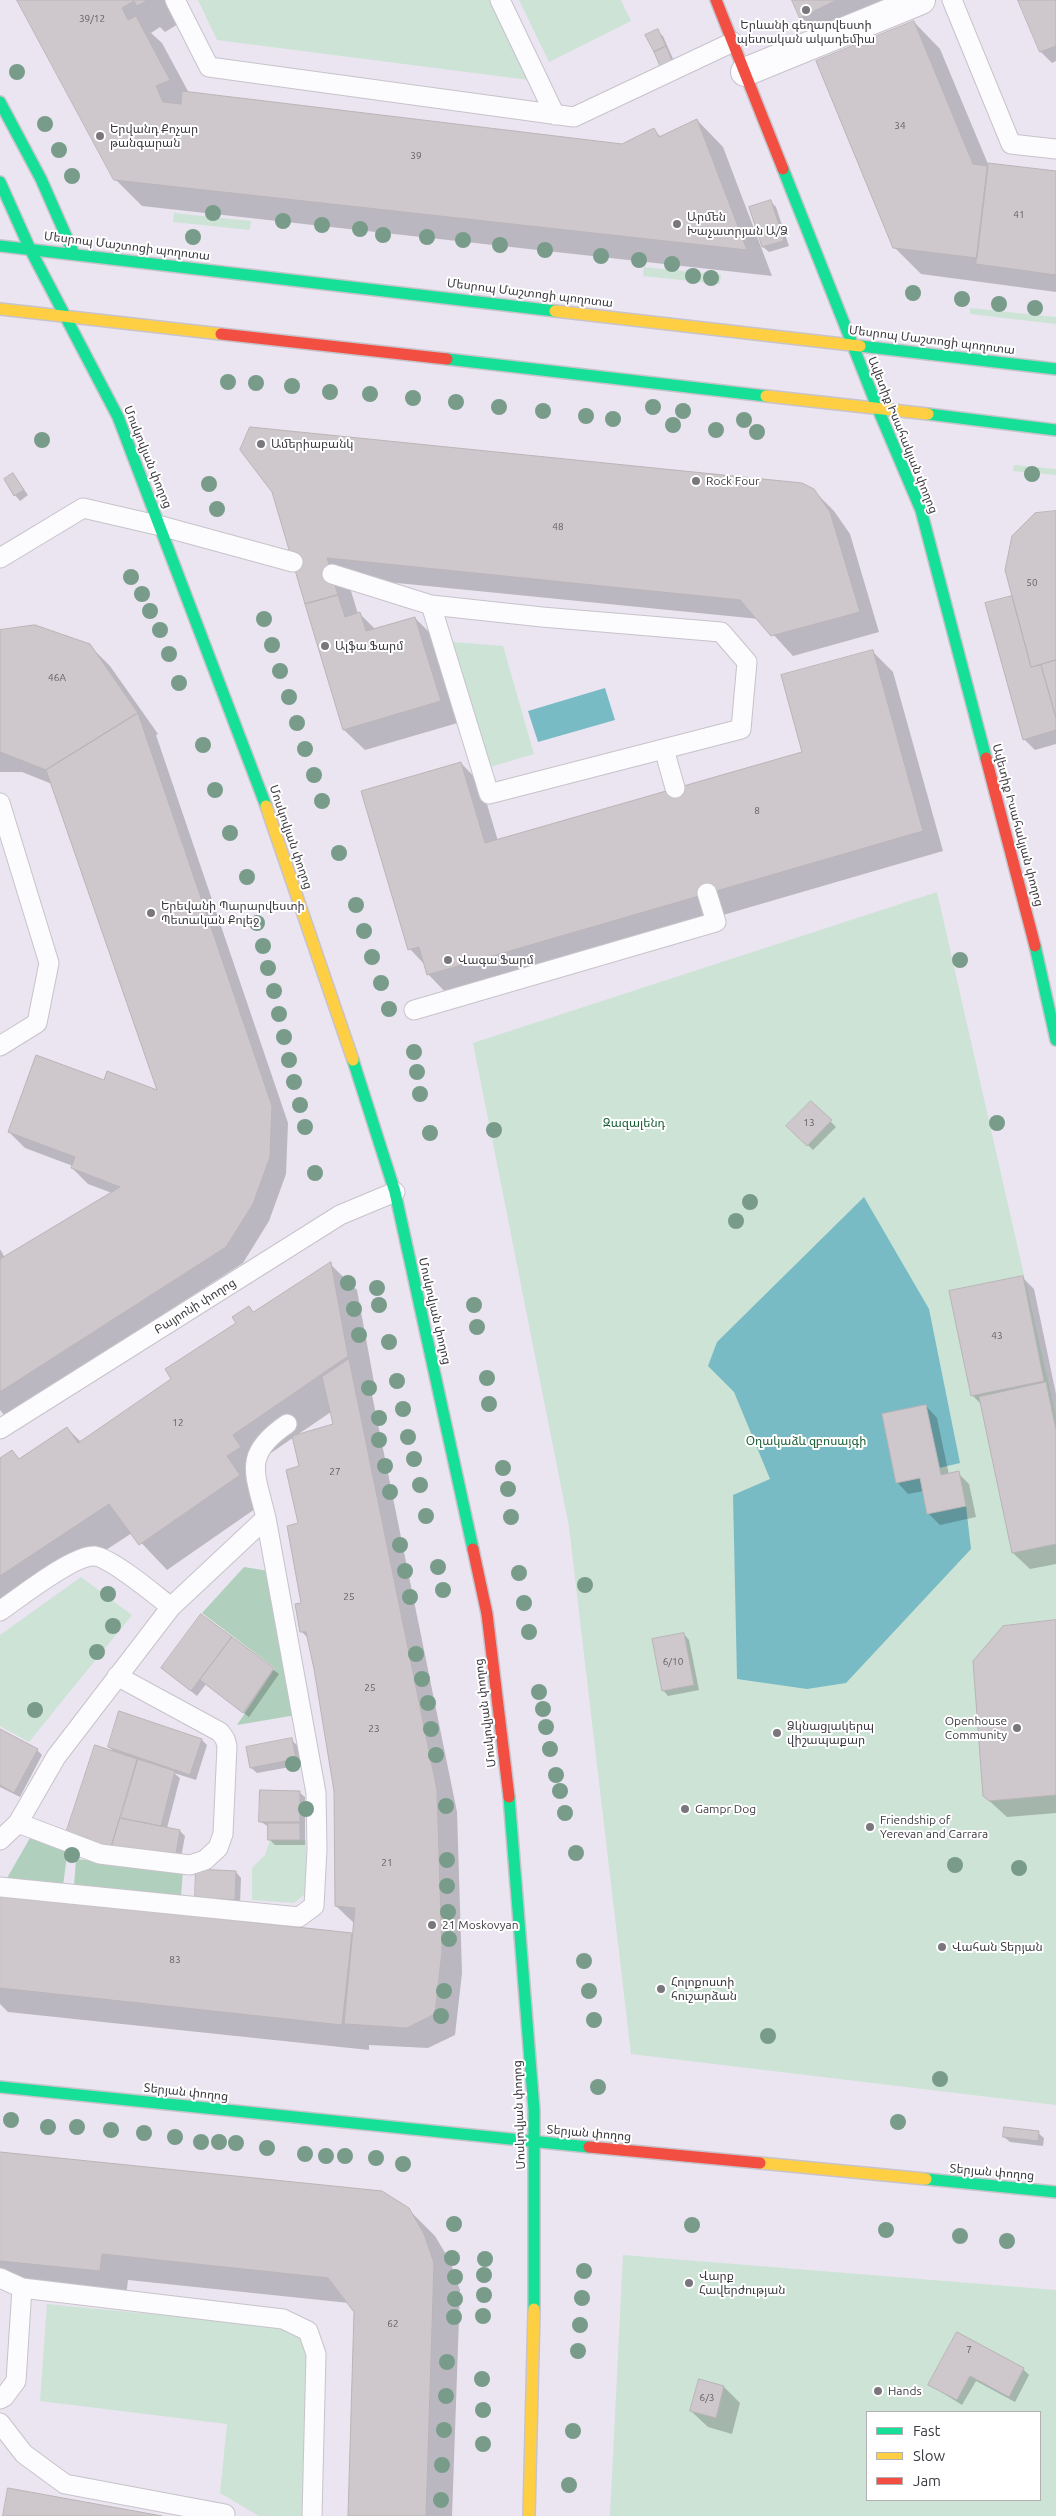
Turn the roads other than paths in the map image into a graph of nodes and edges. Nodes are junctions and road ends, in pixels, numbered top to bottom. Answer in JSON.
{"nodes":[{"id":1,"x":175,"y":0,"type":"edge"},
{"id":2,"x":500,"y":0,"type":"edge"},
{"id":3,"x":716,"y":0,"type":"edge"},
{"id":4,"x":921,"y":0,"type":"edge"},
{"id":5,"x":952,"y":0,"type":"edge"},
{"id":6,"x":733,"y":42,"type":"junction"},
{"id":7,"x":745,"y":72,"type":"junction"},
{"id":8,"x":0,"y":102,"type":"edge"},
{"id":9,"x":555,"y":115,"type":"junction"},
{"id":10,"x":1056,"y":149,"type":"edge"},
{"id":11,"x":0,"y":182,"type":"edge"},
{"id":12,"x":0,"y":246,"type":"edge"},
{"id":13,"x":30,"y":249,"type":"junction"},
{"id":14,"x":74,"y":254,"type":"junction"},
{"id":15,"x":0,"y":309,"type":"edge"},
{"id":16,"x":64,"y":316,"type":"junction"},
{"id":17,"x":852,"y":344,"type":"junction"},
{"id":18,"x":1056,"y":369,"type":"edge"},
{"id":19,"x":878,"y":409,"type":"junction"},
{"id":20,"x":1056,"y":430,"type":"edge"},
{"id":21,"x":161,"y":526,"type":"junction"},
{"id":22,"x":0,"y":558,"type":"edge"},
{"id":23,"x":292,"y":562,"type":"dead end"},
{"id":24,"x":332,"y":574,"type":"dead end"},
{"id":25,"x":431,"y":605,"type":"junction"},
{"id":26,"x":664,"y":749,"type":"junction"},
{"id":27,"x":675,"y":788,"type":"dead end"},
{"id":28,"x":0,"y":803,"type":"edge"},
{"id":29,"x":707,"y":893,"type":"dead end"},
{"id":30,"x":1048,"y":966,"type":"edge"},
{"id":31,"x":414,"y":1010,"type":"dead end"},
{"id":32,"x":1056,"y":1040,"type":"edge"},
{"id":33,"x":0,"y":1046,"type":"edge"},
{"id":34,"x":395,"y":1192,"type":"junction"},
{"id":35,"x":287,"y":1424,"type":"dead end"},
{"id":36,"x":0,"y":1429,"type":"edge"},
{"id":37,"x":266,"y":1518,"type":"junction"},
{"id":38,"x":171,"y":1607,"type":"junction"},
{"id":39,"x":0,"y":1611,"type":"edge"},
{"id":40,"x":117,"y":1676,"type":"junction"},
{"id":41,"x":18,"y":1822,"type":"junction"},
{"id":42,"x":0,"y":1840,"type":"edge"},
{"id":43,"x":0,"y":1887,"type":"edge"},
{"id":44,"x":0,"y":2087,"type":"edge"},
{"id":45,"x":534,"y":2142,"type":"junction"},
{"id":46,"x":1056,"y":2192,"type":"edge"},
{"id":47,"x":0,"y":2278,"type":"edge"},
{"id":48,"x":22,"y":2288,"type":"junction"},
{"id":49,"x":0,"y":2399,"type":"edge"},
{"id":50,"x":0,"y":2423,"type":"edge"},
{"id":51,"x":225,"y":2514,"type":"dead end"},
{"id":52,"x":312,"y":2516,"type":"edge"},
{"id":53,"x":529,"y":2516,"type":"edge"}],
"edges":[{"from":1,"to":9,"type":"lane"},
{"from":2,"to":9,"type":"lane"},
{"from":3,"to":6,"type":"main road","name":"Ավետիք Իսահակյան փողոց"},
{"from":4,"to":7,"type":"street"},
{"from":5,"to":10,"type":"lane"},
{"from":6,"to":7,"type":"main road","name":"Ավետիք Իսահակյան փողոց"},
{"from":6,"to":9,"type":"lane"},
{"from":7,"to":17,"type":"main road","name":"Ավետիք Իսահակյան փողոց"},
{"from":8,"to":14,"type":"main road"},
{"from":11,"to":13,"type":"main road","name":"Մոսկովյան փողոց"},
{"from":12,"to":13,"type":"main road","name":"Մեսրոպ Մաշտոցի պողոտա"},
{"from":13,"to":14,"type":"main road","name":"Մեսրոպ Մաշտոցի պողոտա"},
{"from":13,"to":16,"type":"main road","name":"Մոսկովյան փողոց"},
{"from":14,"to":17,"type":"main road","name":"Մեսրոպ Մաշտոցի պողոտա"},
{"from":15,"to":16,"type":"main road"},
{"from":16,"to":19,"type":"main road"},
{"from":16,"to":21,"type":"main road","name":"Մոսկովյան փողոց"},
{"from":17,"to":18,"type":"main road","name":"Մեսրոպ Մաշտոցի պողոտա"},
{"from":17,"to":19,"type":"main road","name":"Ավետիք Իսահակյան փողոց"},
{"from":19,"to":20,"type":"main road"},
{"from":19,"to":30,"type":"main road","name":"Ավետիք Իսահակյան փողոց"},
{"from":21,"to":22,"type":"lane"},
{"from":21,"to":23,"type":"lane"},
{"from":21,"to":34,"type":"main road","name":"Մոսկովյան փողոց"},
{"from":24,"to":25,"type":"lane"},
{"from":25,"to":26,"type":"lane"},
{"from":25,"to":26,"type":"lane"},
{"from":26,"to":27,"type":"lane"},
{"from":28,"to":33,"type":"lane"},
{"from":29,"to":31,"type":"lane"},
{"from":30,"to":32,"type":"main road","name":"Ավետիք Իսահակյան փողոց"},
{"from":34,"to":36,"type":"lane","name":"Բայրոնի փողոց"},
{"from":34,"to":45,"type":"main road","name":"Մոսկովյան փողոց"},
{"from":35,"to":37,"type":"lane"},
{"from":37,"to":38,"type":"lane"},
{"from":37,"to":43,"type":"lane"},
{"from":38,"to":39,"type":"lane"},
{"from":38,"to":40,"type":"lane"},
{"from":40,"to":41,"type":"lane"},
{"from":40,"to":41,"type":"lane"},
{"from":41,"to":42,"type":"lane"},
{"from":44,"to":45,"type":"main road","name":"Տերյան փողոց"},
{"from":45,"to":46,"type":"main road","name":"Տերյան փողոց"},
{"from":45,"to":53,"type":"main road","name":"Մոսկովյան փողոց"},
{"from":47,"to":48,"type":"lane"},
{"from":48,"to":49,"type":"lane"},
{"from":48,"to":52,"type":"lane"},
{"from":50,"to":51,"type":"lane"}]}
